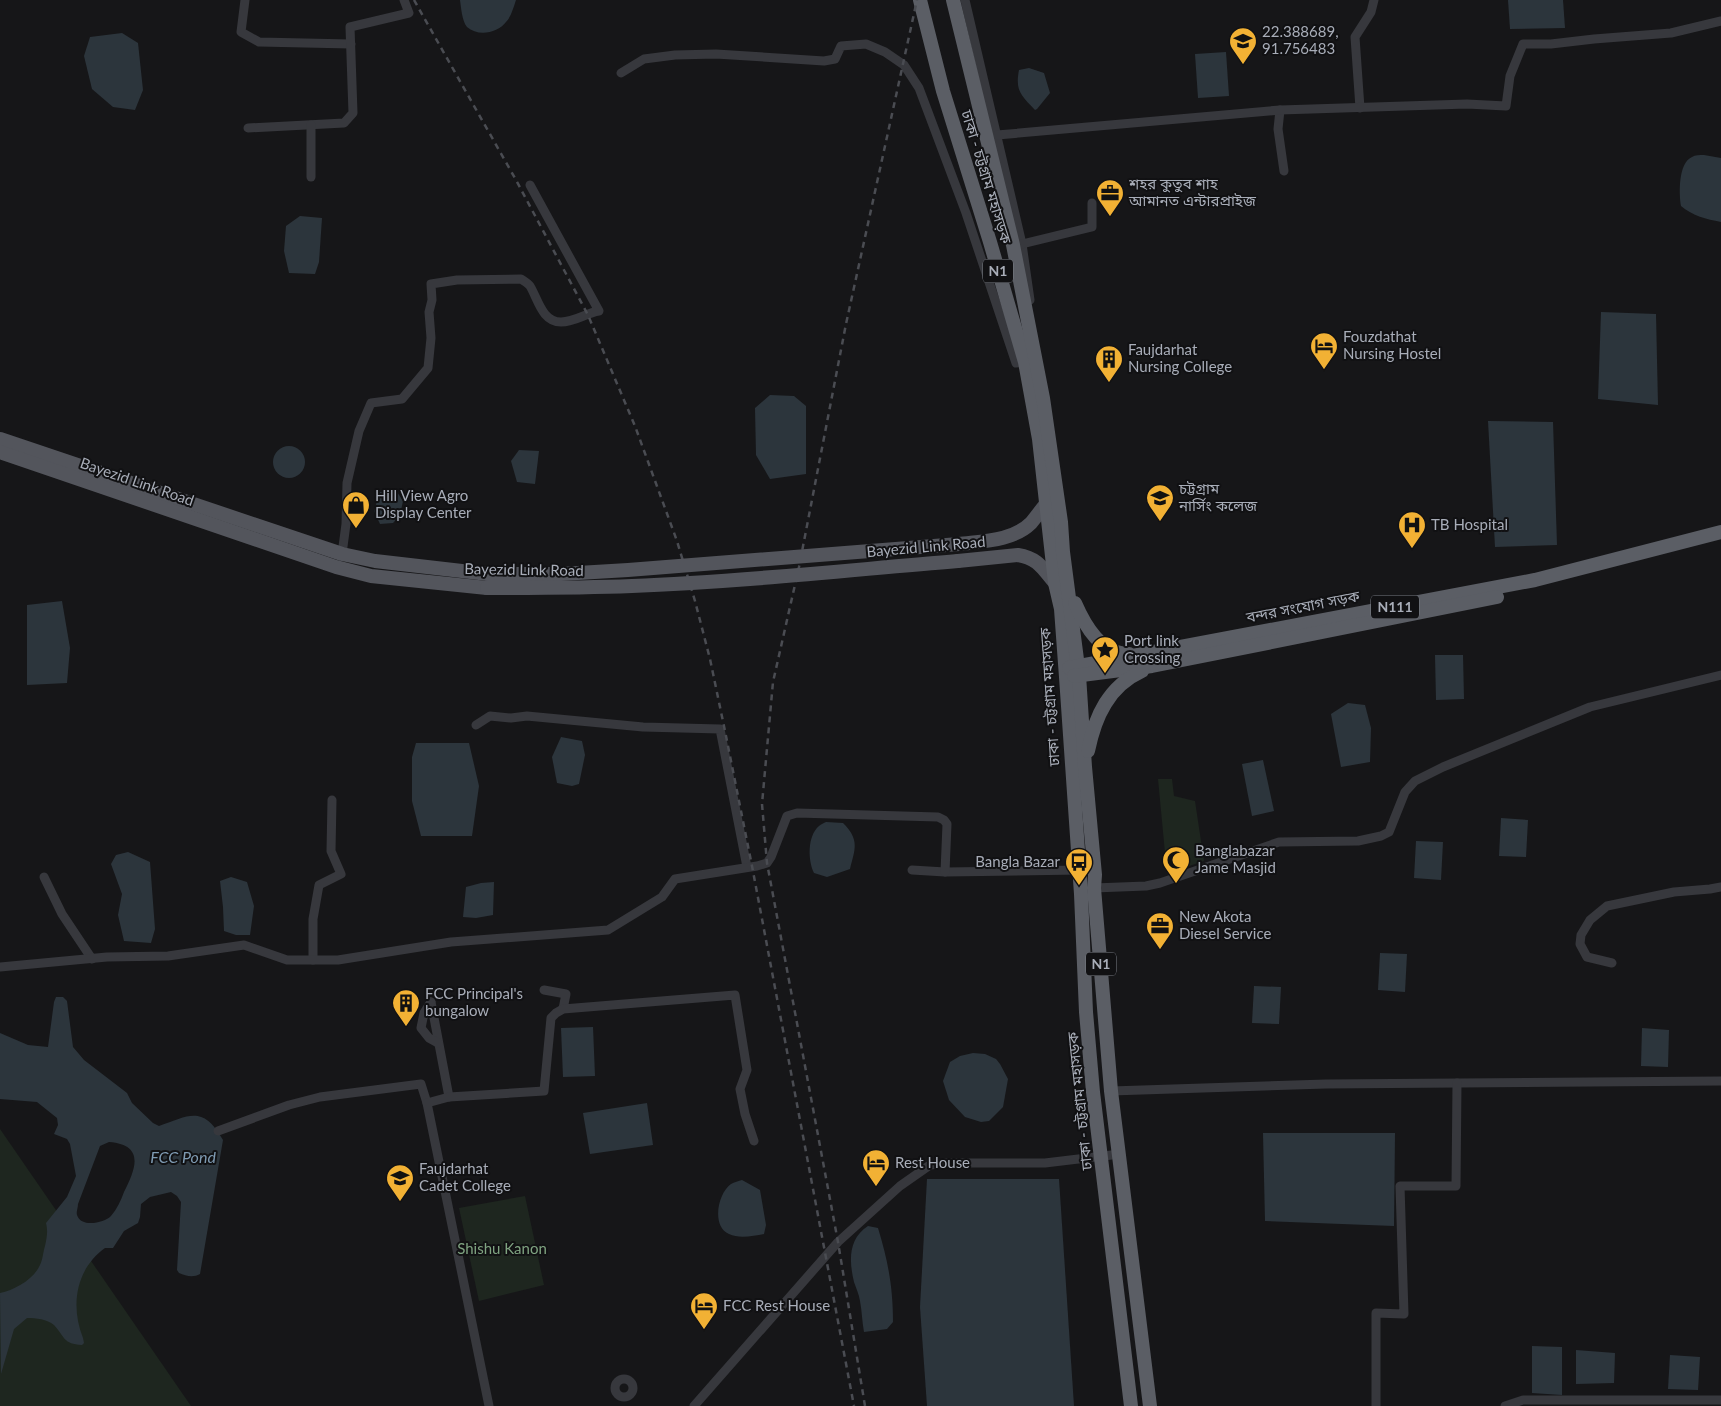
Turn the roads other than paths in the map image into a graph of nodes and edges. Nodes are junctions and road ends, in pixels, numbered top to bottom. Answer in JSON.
{"nodes":[{"id":1,"x":245,"y":0,"type":"edge"},
{"id":2,"x":404,"y":0,"type":"edge"},
{"id":3,"x":920,"y":0,"type":"edge"},
{"id":4,"x":953,"y":0,"type":"edge"},
{"id":5,"x":965,"y":0,"type":"edge"},
{"id":6,"x":1374,"y":0,"type":"edge"},
{"id":7,"x":1721,"y":21,"type":"edge"},
{"id":8,"x":351,"y":44,"type":"junction"},
{"id":9,"x":621,"y":73,"type":"dead end"},
{"id":10,"x":1360,"y":108,"type":"junction"},
{"id":11,"x":1280,"y":110,"type":"junction"},
{"id":12,"x":311,"y":125,"type":"junction"},
{"id":13,"x":248,"y":128,"type":"dead end"},
{"id":14,"x":997,"y":135,"type":"junction"},
{"id":15,"x":1284,"y":172,"type":"dead end"},
{"id":16,"x":311,"y":177,"type":"dead end"},
{"id":17,"x":530,"y":186,"type":"dead end"},
{"id":18,"x":1092,"y":204,"type":"dead end"},
{"id":19,"x":1022,"y":244,"type":"junction"},
{"id":20,"x":1030,"y":362,"type":"junction"},
{"id":21,"x":1042,"y":398,"type":"junction"},
{"id":22,"x":0,"y":439,"type":"edge"},
{"id":23,"x":0,"y":452,"type":"edge"},
{"id":24,"x":1046,"y":504,"type":"junction"},
{"id":25,"x":1721,"y":532,"type":"edge"},
{"id":26,"x":1721,"y":541,"type":"edge"},
{"id":27,"x":342,"y":554,"type":"junction"},
{"id":28,"x":1055,"y":583,"type":"junction"},
{"id":29,"x":1069,"y":589,"type":"junction"},
{"id":30,"x":1150,"y":660,"type":"junction"},
{"id":31,"x":1072,"y":672,"type":"junction"},
{"id":32,"x":1721,"y":675,"type":"edge"},
{"id":33,"x":476,"y":725,"type":"dead end"},
{"id":34,"x":1084,"y":767,"type":"junction"},
{"id":35,"x":332,"y":800,"type":"dead end"},
{"id":36,"x":747,"y":867,"type":"junction"},
{"id":37,"x":912,"y":870,"type":"dead end"},
{"id":38,"x":1080,"y":870,"type":"junction"},
{"id":39,"x":945,"y":872,"type":"junction"},
{"id":40,"x":44,"y":877,"type":"dead end"},
{"id":41,"x":1721,"y":887,"type":"edge"},
{"id":42,"x":1094,"y":888,"type":"junction"},
{"id":43,"x":92,"y":959,"type":"junction"},
{"id":44,"x":313,"y":960,"type":"junction"},
{"id":45,"x":1612,"y":962,"type":"dead end"},
{"id":46,"x":0,"y":967,"type":"edge"},
{"id":47,"x":544,"y":990,"type":"dead end"},
{"id":48,"x":563,"y":1009,"type":"junction"},
{"id":49,"x":438,"y":1043,"type":"dead end"},
{"id":50,"x":1721,"y":1081,"type":"edge"},
{"id":51,"x":1457,"y":1083,"type":"junction"},
{"id":52,"x":1111,"y":1090,"type":"junction"},
{"id":53,"x":449,"y":1097,"type":"junction"},
{"id":54,"x":427,"y":1103,"type":"junction"},
{"id":55,"x":218,"y":1131,"type":"dead end"},
{"id":56,"x":754,"y":1141,"type":"dead end"},
{"id":57,"x":1120,"y":1154,"type":"junction"},
{"id":58,"x":1102,"y":1157,"type":"junction"},
{"id":59,"x":1721,"y":1400,"type":"edge"},
{"id":60,"x":489,"y":1406,"type":"edge"},
{"id":61,"x":694,"y":1406,"type":"edge"},
{"id":62,"x":1131,"y":1406,"type":"edge"},
{"id":63,"x":1150,"y":1406,"type":"edge"},
{"id":64,"x":1376,"y":1406,"type":"edge"},
{"id":65,"x":1505,"y":1406,"type":"edge"}],
"edges":[{"from":1,"to":8,"type":"street"},
{"from":2,"to":8,"type":"street"},
{"from":3,"to":20,"type":"highway","name":"ঢাকা - চট্টগ্রাম মহাসড়ক","number":"N1"},
{"from":4,"to":20,"type":"highway","name":"ঢাকা - চট্টগ্রাম মহাসড়ক","number":"N1"},
{"from":5,"to":14,"type":"street"},
{"from":6,"to":10,"type":"street"},
{"from":7,"to":10,"type":"street"},
{"from":8,"to":12,"type":"street"},
{"from":9,"to":20,"type":"street"},
{"from":10,"to":11,"type":"street"},
{"from":11,"to":14,"type":"street"},
{"from":11,"to":15,"type":"street"},
{"from":12,"to":13,"type":"street"},
{"from":12,"to":16,"type":"street"},
{"from":14,"to":19,"type":"street"},
{"from":17,"to":27,"type":"street"},
{"from":18,"to":19,"type":"street"},
{"from":19,"to":21,"type":"street"},
{"from":20,"to":21,"type":"highway","name":"ঢাকা - চট্টগ্রাম মহাসড়ক","number":"N1"},
{"from":20,"to":24,"type":"highway","name":"ঢাকা - চট্টগ্রাম মহাসড়ক","number":"N1"},
{"from":21,"to":29,"type":"highway","name":"ঢাকা - চট্টগ্রাম মহাসড়ক","number":"N1"},
{"from":22,"to":27,"type":"main road","name":"Bayezid Link Road"},
{"from":23,"to":28,"type":"main road","name":"Bayezid Link Road","bridge":true},
{"from":24,"to":27,"type":"main road","name":"Bayezid Link Road","bridge":true},
{"from":24,"to":28,"type":"highway","name":"ঢাকা - চট্টগ্রাম মহাসড়ক","number":"N1"},
{"from":25,"to":30,"type":"highway","name":"বন্দর সংযোগ সড়ক","number":"N111"},
{"from":26,"to":30,"type":"highway","name":"বন্দর সংযোগ সড়ক","number":"N111"},
{"from":28,"to":31,"type":"highway","name":"ঢাকা - চট্টগ্রাম মহাসড়ক","number":"N1"},
{"from":29,"to":30,"type":"highway"},
{"from":29,"to":31,"type":"highway","name":"ঢাকা - চট্টগ্রাম মহাসড়ক","number":"N1"},
{"from":30,"to":31,"type":"highway","name":"বন্দর সংযোগ সড়ক","number":"N111"},
{"from":30,"to":34,"type":"highway"},
{"from":31,"to":34,"type":"highway","name":"ঢাকা - চট্টগ্রাম মহাসড়ক","number":"N1"},
{"from":31,"to":38,"type":"highway","name":"ঢাকা - চট্টগ্রাম মহাসড়ক","number":"N1"},
{"from":32,"to":42,"type":"street"},
{"from":33,"to":36,"type":"street"},
{"from":34,"to":42,"type":"highway","name":"ঢাকা - চট্টগ্রাম মহাসড়ক","number":"N1"},
{"from":35,"to":44,"type":"street"},
{"from":36,"to":39,"type":"street"},
{"from":36,"to":44,"type":"street"},
{"from":37,"to":39,"type":"street"},
{"from":38,"to":39,"type":"street"},
{"from":38,"to":58,"type":"highway","name":"ঢাকা - চট্টগ্রাম মহাসড়ক","number":"N1"},
{"from":40,"to":43,"type":"street"},
{"from":41,"to":45,"type":"street"},
{"from":42,"to":52,"type":"highway","name":"ঢাকা - চট্টগ্রাম মহাসড়ক","number":"N1"},
{"from":43,"to":44,"type":"street"},
{"from":43,"to":46,"type":"street"},
{"from":47,"to":48,"type":"street"},
{"from":48,"to":53,"type":"street"},
{"from":48,"to":56,"type":"street"},
{"from":49,"to":53,"type":"street"},
{"from":50,"to":51,"type":"street"},
{"from":51,"to":52,"type":"street"},
{"from":51,"to":64,"type":"street"},
{"from":52,"to":57,"type":"highway","name":"ঢাকা - চট্টগ্রাম মহাসড়ক","number":"N1"},
{"from":53,"to":54,"type":"street"},
{"from":54,"to":55,"type":"street"},
{"from":54,"to":60,"type":"street"},
{"from":57,"to":58,"type":"street"},
{"from":57,"to":63,"type":"highway","name":"ঢাকা - চট্টগ্রাম মহাসড়ক","number":"N1"},
{"from":58,"to":61,"type":"street"},
{"from":58,"to":62,"type":"highway","name":"ঢাকা - চট্টগ্রাম মহাসড়ক","number":"N1"},
{"from":59,"to":65,"type":"street"}]}
